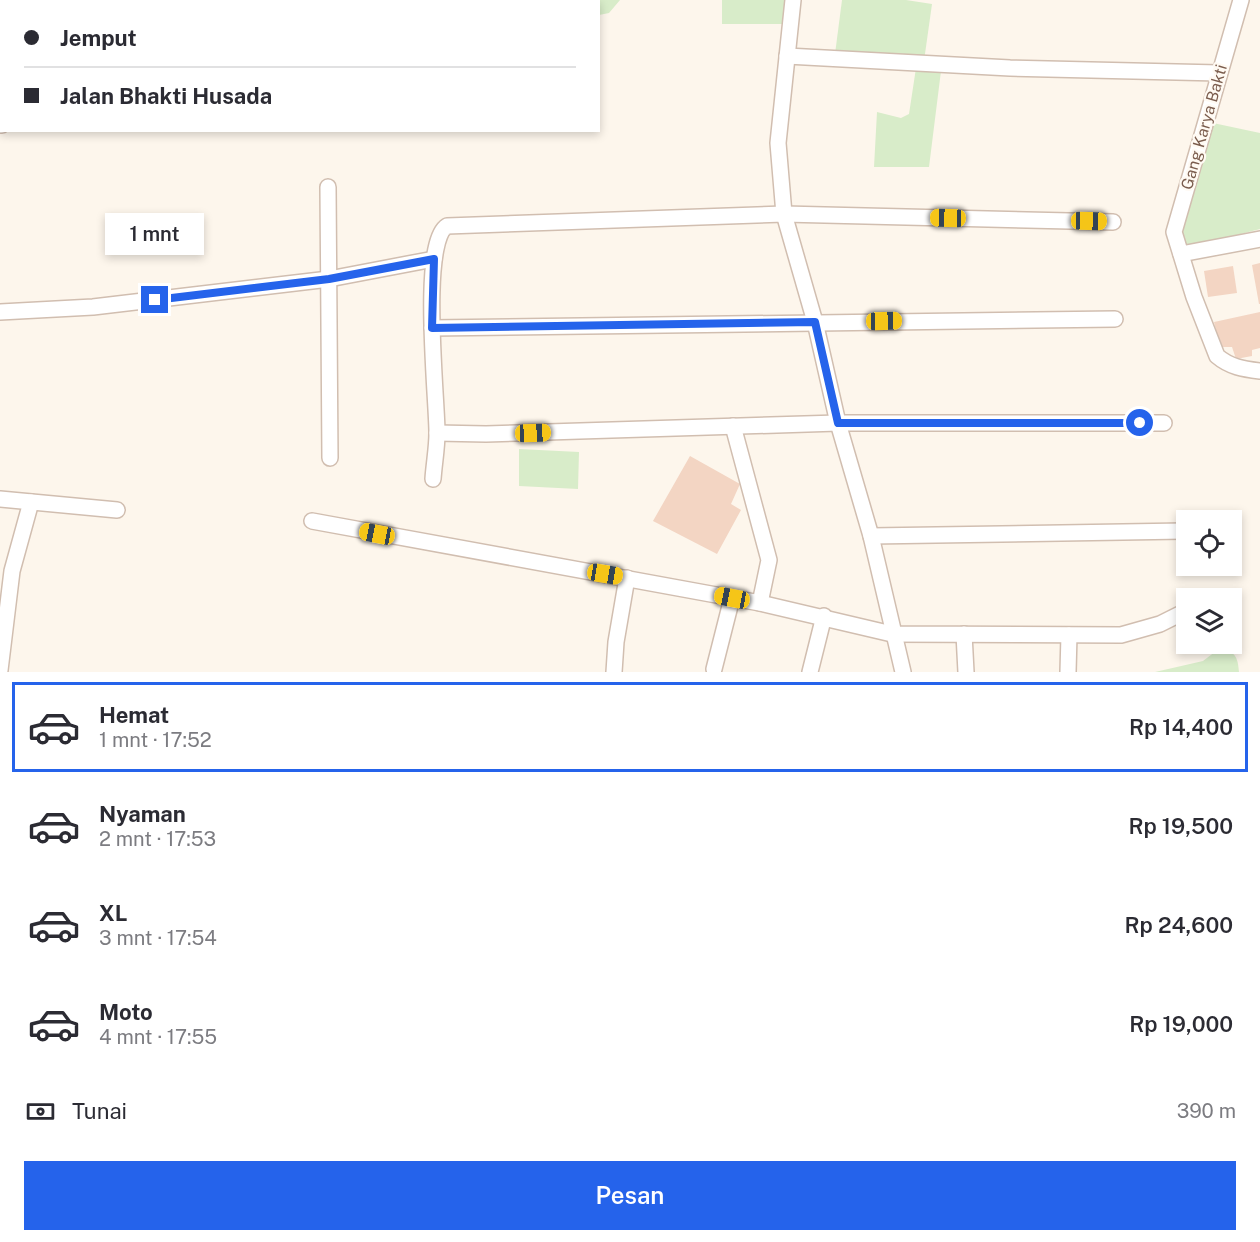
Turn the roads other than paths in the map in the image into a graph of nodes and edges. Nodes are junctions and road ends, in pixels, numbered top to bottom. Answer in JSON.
{"nodes":[{"id":1,"x":793,"y":0,"type":"edge"},
{"id":2,"x":1241,"y":0,"type":"edge"},
{"id":3,"x":787,"y":56,"type":"junction"},
{"id":4,"x":1219,"y":72,"type":"junction"},
{"id":5,"x":328,"y":187,"type":"dead end"},
{"id":6,"x":784,"y":214,"type":"junction"},
{"id":7,"x":1113,"y":222,"type":"dead end"},
{"id":8,"x":1260,"y":239,"type":"edge"},
{"id":9,"x":1181,"y":254,"type":"junction"},
{"id":10,"x":434,"y":259,"type":"junction"},
{"id":11,"x":329,"y":279,"type":"junction"},
{"id":12,"x":0,"y":312,"type":"edge"},
{"id":13,"x":1115,"y":319,"type":"dead end"},
{"id":14,"x":815,"y":322,"type":"junction"},
{"id":15,"x":432,"y":328,"type":"junction"},
{"id":16,"x":1260,"y":371,"type":"edge"},
{"id":17,"x":838,"y":423,"type":"junction"},
{"id":18,"x":1164,"y":423,"type":"dead end"},
{"id":19,"x":734,"y":426,"type":"junction"},
{"id":20,"x":437,"y":433,"type":"junction"},
{"id":21,"x":330,"y":458,"type":"dead end"},
{"id":22,"x":433,"y":479,"type":"dead end"},
{"id":23,"x":0,"y":499,"type":"edge"},
{"id":24,"x":31,"y":502,"type":"junction"},
{"id":25,"x":117,"y":510,"type":"dead end"},
{"id":26,"x":312,"y":521,"type":"dead end"},
{"id":27,"x":1176,"y":531,"type":"edge"},
{"id":28,"x":871,"y":536,"type":"junction"},
{"id":29,"x":627,"y":578,"type":"junction"},
{"id":30,"x":732,"y":598,"type":"junction"},
{"id":31,"x":760,"y":603,"type":"junction"},
{"id":32,"x":824,"y":616,"type":"junction"},
{"id":33,"x":1176,"y":616,"type":"edge"},
{"id":34,"x":892,"y":634,"type":"junction"},
{"id":35,"x":964,"y":634,"type":"junction"},
{"id":36,"x":1069,"y":635,"type":"junction"},
{"id":37,"x":0,"y":669,"type":"edge"},
{"id":38,"x":714,"y":669,"type":"dead end"},
{"id":39,"x":614,"y":672,"type":"edge"},
{"id":40,"x":810,"y":672,"type":"edge"},
{"id":41,"x":903,"y":672,"type":"edge"},
{"id":42,"x":966,"y":672,"type":"edge"},
{"id":43,"x":1068,"y":672,"type":"edge"}],
"edges":[{"from":1,"to":3,"type":"street"},
{"from":2,"to":4,"type":"street","name":"Gang Karya Bakti"},
{"from":3,"to":4,"type":"street"},
{"from":3,"to":6,"type":"street"},
{"from":4,"to":9,"type":"street","name":"Gang Karya Bakti"},
{"from":5,"to":11,"type":"street"},
{"from":6,"to":7,"type":"street"},
{"from":6,"to":10,"type":"street"},
{"from":6,"to":14,"type":"street"},
{"from":8,"to":9,"type":"street"},
{"from":9,"to":16,"type":"street","name":"Gang Karya Bakti"},
{"from":10,"to":11,"type":"street"},
{"from":10,"to":15,"type":"street"},
{"from":11,"to":12,"type":"street"},
{"from":11,"to":21,"type":"street"},
{"from":13,"to":14,"type":"street"},
{"from":14,"to":15,"type":"street"},
{"from":14,"to":17,"type":"street"},
{"from":15,"to":20,"type":"street"},
{"from":17,"to":18,"type":"street"},
{"from":17,"to":19,"type":"street"},
{"from":17,"to":28,"type":"street"},
{"from":19,"to":20,"type":"street"},
{"from":19,"to":31,"type":"street"},
{"from":20,"to":22,"type":"street"},
{"from":23,"to":24,"type":"street"},
{"from":24,"to":25,"type":"street"},
{"from":24,"to":37,"type":"street"},
{"from":26,"to":29,"type":"street"},
{"from":27,"to":28,"type":"street"},
{"from":28,"to":34,"type":"street"},
{"from":29,"to":30,"type":"street"},
{"from":29,"to":39,"type":"street"},
{"from":30,"to":31,"type":"street"},
{"from":30,"to":38,"type":"street"},
{"from":31,"to":32,"type":"street"},
{"from":32,"to":34,"type":"street"},
{"from":32,"to":40,"type":"street"},
{"from":33,"to":36,"type":"street"},
{"from":34,"to":35,"type":"street"},
{"from":34,"to":41,"type":"street"},
{"from":35,"to":36,"type":"street"},
{"from":35,"to":42,"type":"street"},
{"from":36,"to":43,"type":"street"}]}
